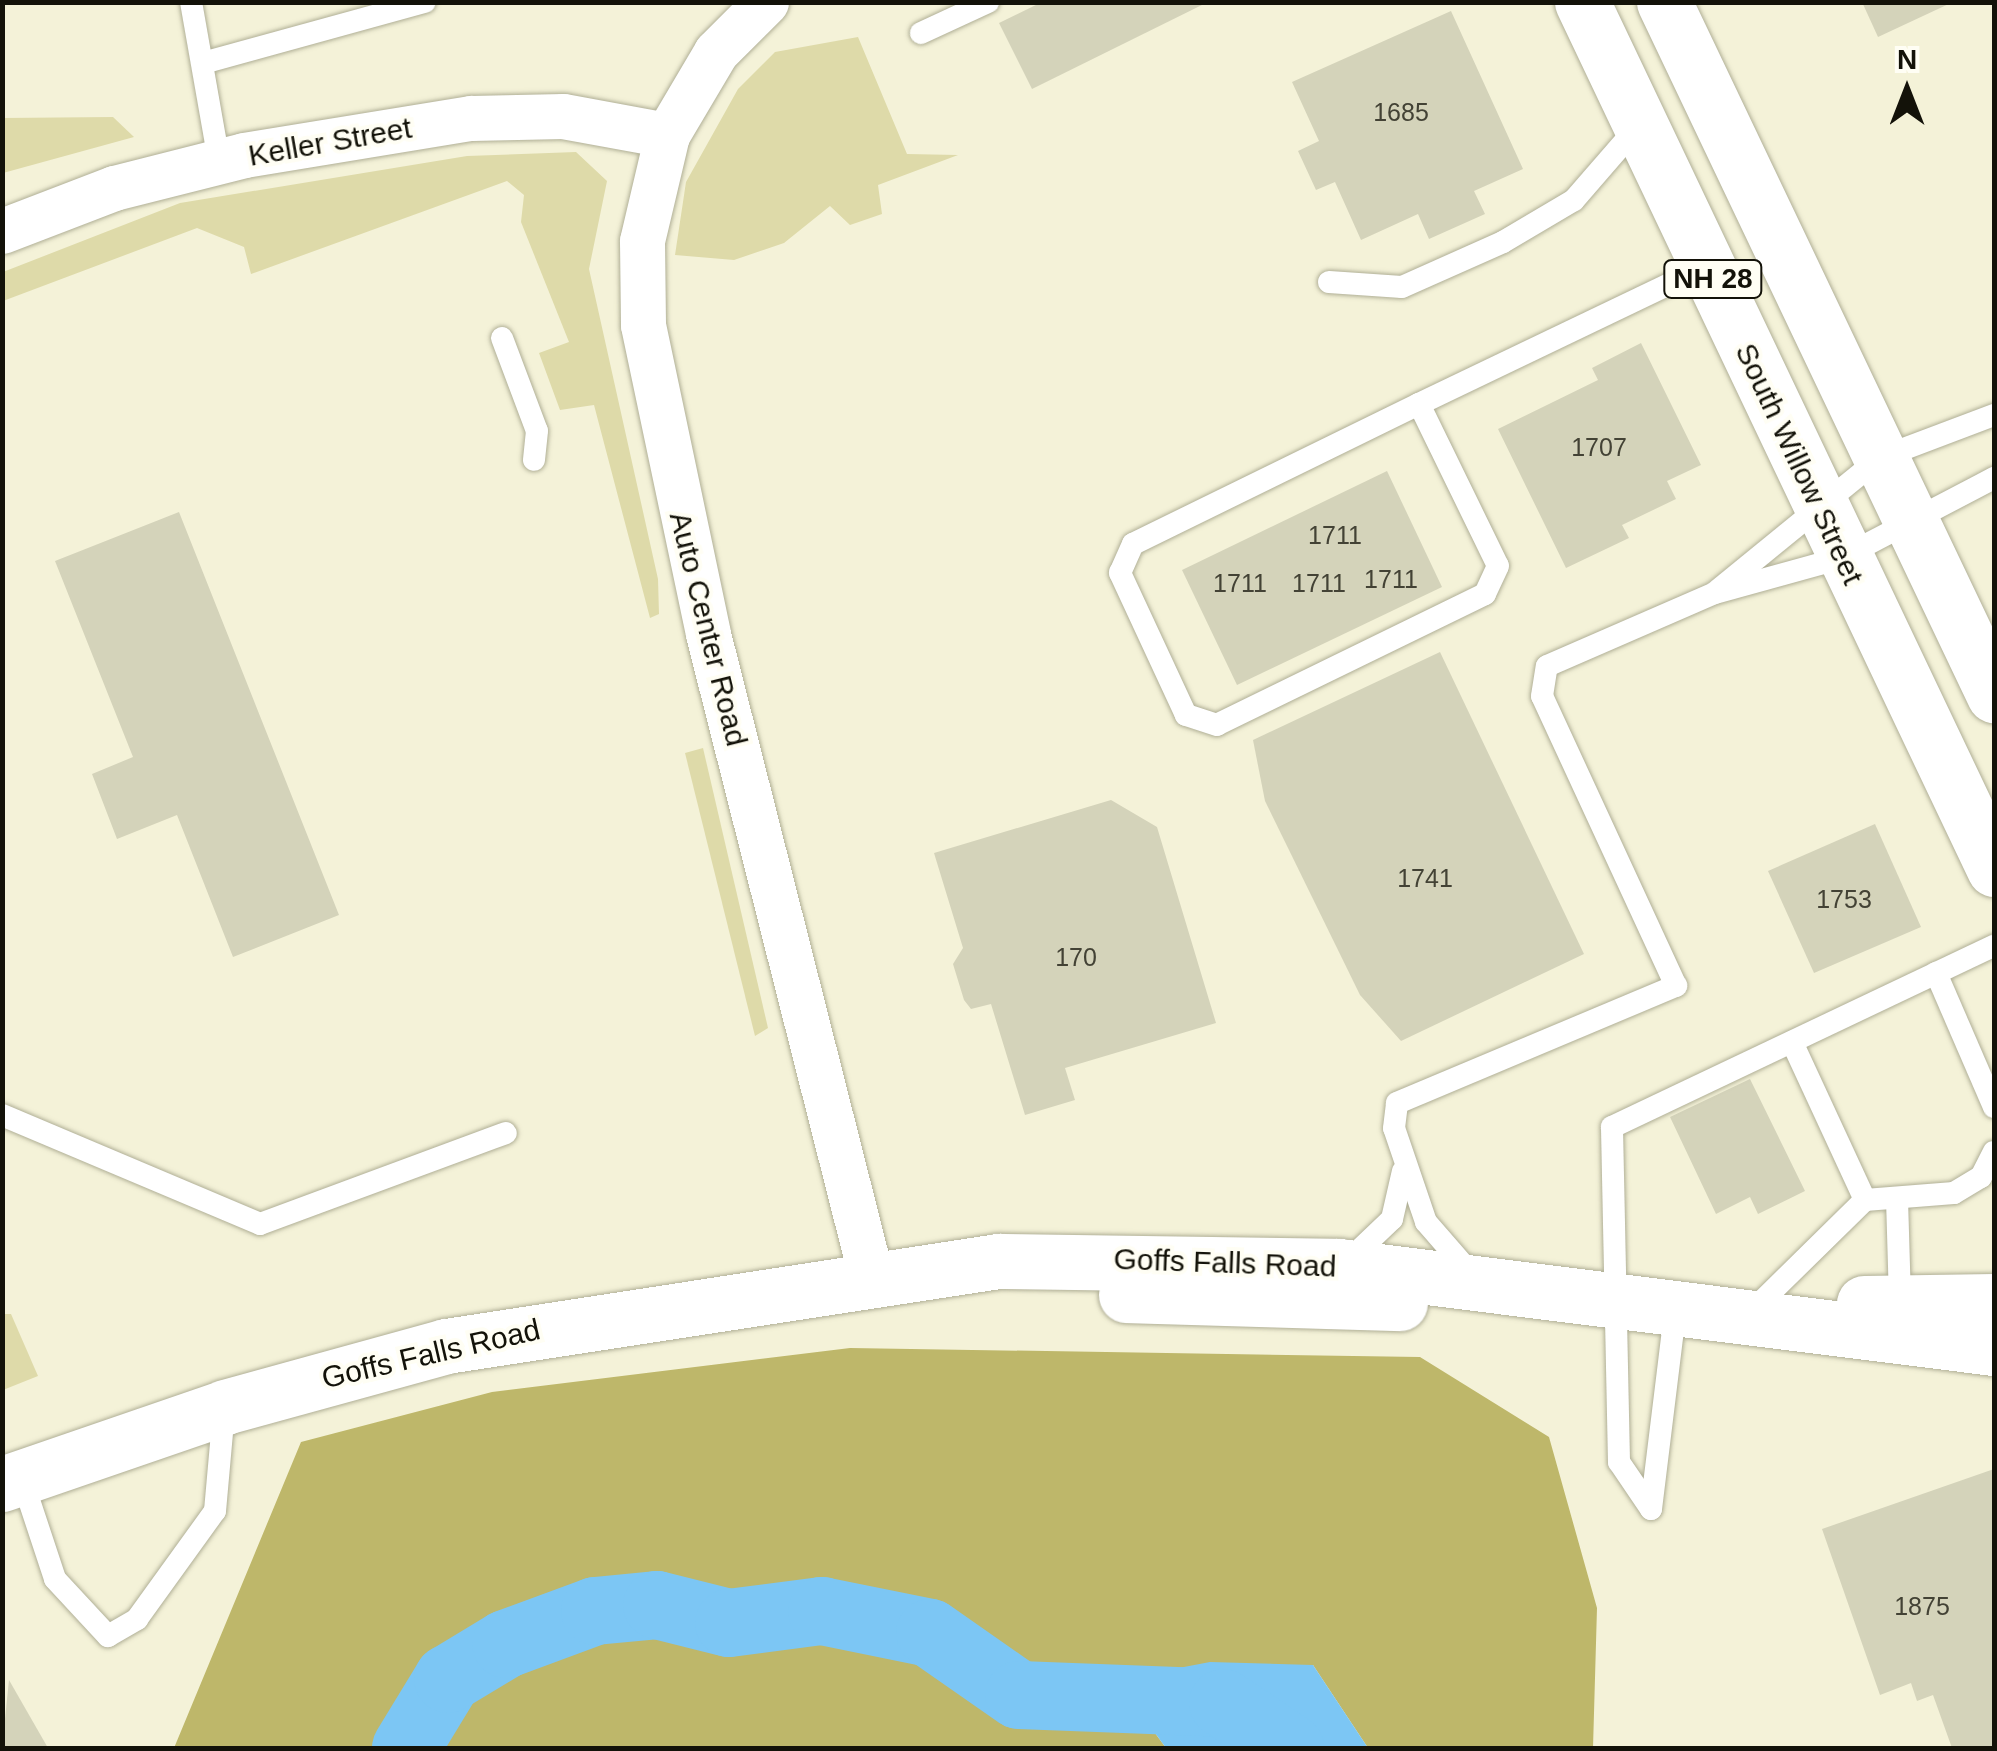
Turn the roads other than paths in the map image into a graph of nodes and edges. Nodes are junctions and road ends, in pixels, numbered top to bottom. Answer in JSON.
{"nodes":[{"id":1,"x":191,"y":2,"type":"edge"},
{"id":2,"x":425,"y":2,"type":"edge"},
{"id":3,"x":988,"y":2,"type":"edge"},
{"id":4,"x":1582,"y":2,"type":"edge"},
{"id":5,"x":1664,"y":2,"type":"edge"},
{"id":6,"x":748,"y":9,"type":"edge"},
{"id":7,"x":921,"y":33,"type":"dead end"},
{"id":8,"x":203,"y":63,"type":"junction"},
{"id":9,"x":1638,"y":126,"type":"junction"},
{"id":10,"x":666,"y":136,"type":"junction"},
{"id":11,"x":219,"y":162,"type":"junction"},
{"id":12,"x":2,"y":231,"type":"edge"},
{"id":13,"x":1707,"y":266,"type":"junction"},
{"id":14,"x":1328,"y":282,"type":"dead end"},
{"id":15,"x":502,"y":338,"type":"dead end"},
{"id":16,"x":1420,"y":404,"type":"junction"},
{"id":17,"x":1994,"y":415,"type":"edge"},
{"id":18,"x":1880,"y":458,"type":"junction"},
{"id":19,"x":534,"y":460,"type":"dead end"},
{"id":20,"x":1994,"y":478,"type":"edge"},
{"id":21,"x":1817,"y":501,"type":"junction"},
{"id":22,"x":1906,"y":517,"type":"junction"},
{"id":23,"x":1842,"y":558,"type":"junction"},
{"id":24,"x":1714,"y":593,"type":"junction"},
{"id":25,"x":1994,"y":684,"type":"edge"},
{"id":26,"x":1994,"y":868,"type":"edge"},
{"id":27,"x":1994,"y":946,"type":"edge"},
{"id":28,"x":1936,"y":974,"type":"junction"},
{"id":29,"x":1792,"y":1042,"type":"junction"},
{"id":30,"x":1994,"y":1107,"type":"edge"},
{"id":31,"x":2,"y":1115,"type":"edge"},
{"id":32,"x":506,"y":1132,"type":"dead end"},
{"id":33,"x":1994,"y":1152,"type":"edge"},
{"id":34,"x":1404,"y":1168,"type":"junction"},
{"id":35,"x":1897,"y":1199,"type":"junction"},
{"id":36,"x":1864,"y":1200,"type":"junction"},
{"id":37,"x":1339,"y":1266,"type":"junction"},
{"id":38,"x":872,"y":1280,"type":"junction"},
{"id":39,"x":1518,"y":1294,"type":"junction"},
{"id":40,"x":1614,"y":1301,"type":"junction"},
{"id":41,"x":1994,"y":1301,"type":"edge"},
{"id":42,"x":1900,"y":1302,"type":"junction"},
{"id":43,"x":1758,"y":1304,"type":"junction"},
{"id":44,"x":1676,"y":1306,"type":"junction"},
{"id":45,"x":1994,"y":1348,"type":"edge"},
{"id":46,"x":224,"y":1407,"type":"junction"},
{"id":47,"x":12,"y":1480,"type":"edge"}],
"edges":[{"from":1,"to":8,"type":"lane"},
{"from":2,"to":8,"type":"lane"},
{"from":3,"to":7,"type":"lane"},
{"from":4,"to":9,"type":"street","name":"South Willow Street","number":"NH 28"},
{"from":5,"to":18,"type":"street","number":"NH 28"},
{"from":6,"to":10,"type":"street","name":"Auto Center Road"},
{"from":8,"to":11,"type":"lane"},
{"from":9,"to":13,"type":"street","name":"South Willow Street","number":"NH 28"},
{"from":9,"to":14,"type":"lane"},
{"from":10,"to":11,"type":"street","name":"Keller Street"},
{"from":10,"to":38,"type":"street","name":"Auto Center Road"},
{"from":11,"to":12,"type":"street","name":"Keller Street"},
{"from":13,"to":16,"type":"lane"},
{"from":13,"to":21,"type":"street","name":"South Willow Street","number":"NH 28"},
{"from":15,"to":19,"type":"lane"},
{"from":16,"to":16,"type":"lane"},
{"from":17,"to":18,"type":"lane"},
{"from":18,"to":21,"type":"lane"},
{"from":18,"to":22,"type":"street","number":"NH 28"},
{"from":20,"to":22,"type":"lane"},
{"from":21,"to":23,"type":"street","name":"South Willow Street","number":"NH 28"},
{"from":21,"to":24,"type":"lane"},
{"from":22,"to":23,"type":"lane"},
{"from":22,"to":25,"type":"street","number":"NH 28"},
{"from":23,"to":24,"type":"lane"},
{"from":23,"to":26,"type":"street","name":"South Willow Street","number":"NH 28"},
{"from":24,"to":34,"type":"lane"},
{"from":27,"to":28,"type":"lane"},
{"from":28,"to":29,"type":"lane"},
{"from":28,"to":30,"type":"lane"},
{"from":29,"to":36,"type":"lane"},
{"from":29,"to":40,"type":"lane"},
{"from":31,"to":32,"type":"lane"},
{"from":33,"to":35,"type":"lane"},
{"from":34,"to":37,"type":"lane"},
{"from":34,"to":39,"type":"lane"},
{"from":35,"to":36,"type":"lane"},
{"from":35,"to":42,"type":"lane"},
{"from":36,"to":43,"type":"lane"},
{"from":37,"to":38,"type":"street","name":"Goffs Falls Road"},
{"from":37,"to":39,"type":"street","name":"Goffs Falls Road"},
{"from":38,"to":39,"type":"street","name":"Goffs Falls Road"},
{"from":38,"to":46,"type":"street","name":"Goffs Falls Road"},
{"from":39,"to":40,"type":"street","name":"Goffs Falls Road"},
{"from":40,"to":44,"type":"street","name":"Goffs Falls Road"},
{"from":40,"to":44,"type":"lane"},
{"from":41,"to":42,"type":"street","name":"Goffs Falls Road"},
{"from":42,"to":43,"type":"street","name":"Goffs Falls Road"},
{"from":43,"to":44,"type":"street","name":"Goffs Falls Road"},
{"from":44,"to":45,"type":"street","name":"Goffs Falls Road"},
{"from":46,"to":47,"type":"street","name":"Goffs Falls Road"},
{"from":46,"to":47,"type":"lane"}]}
